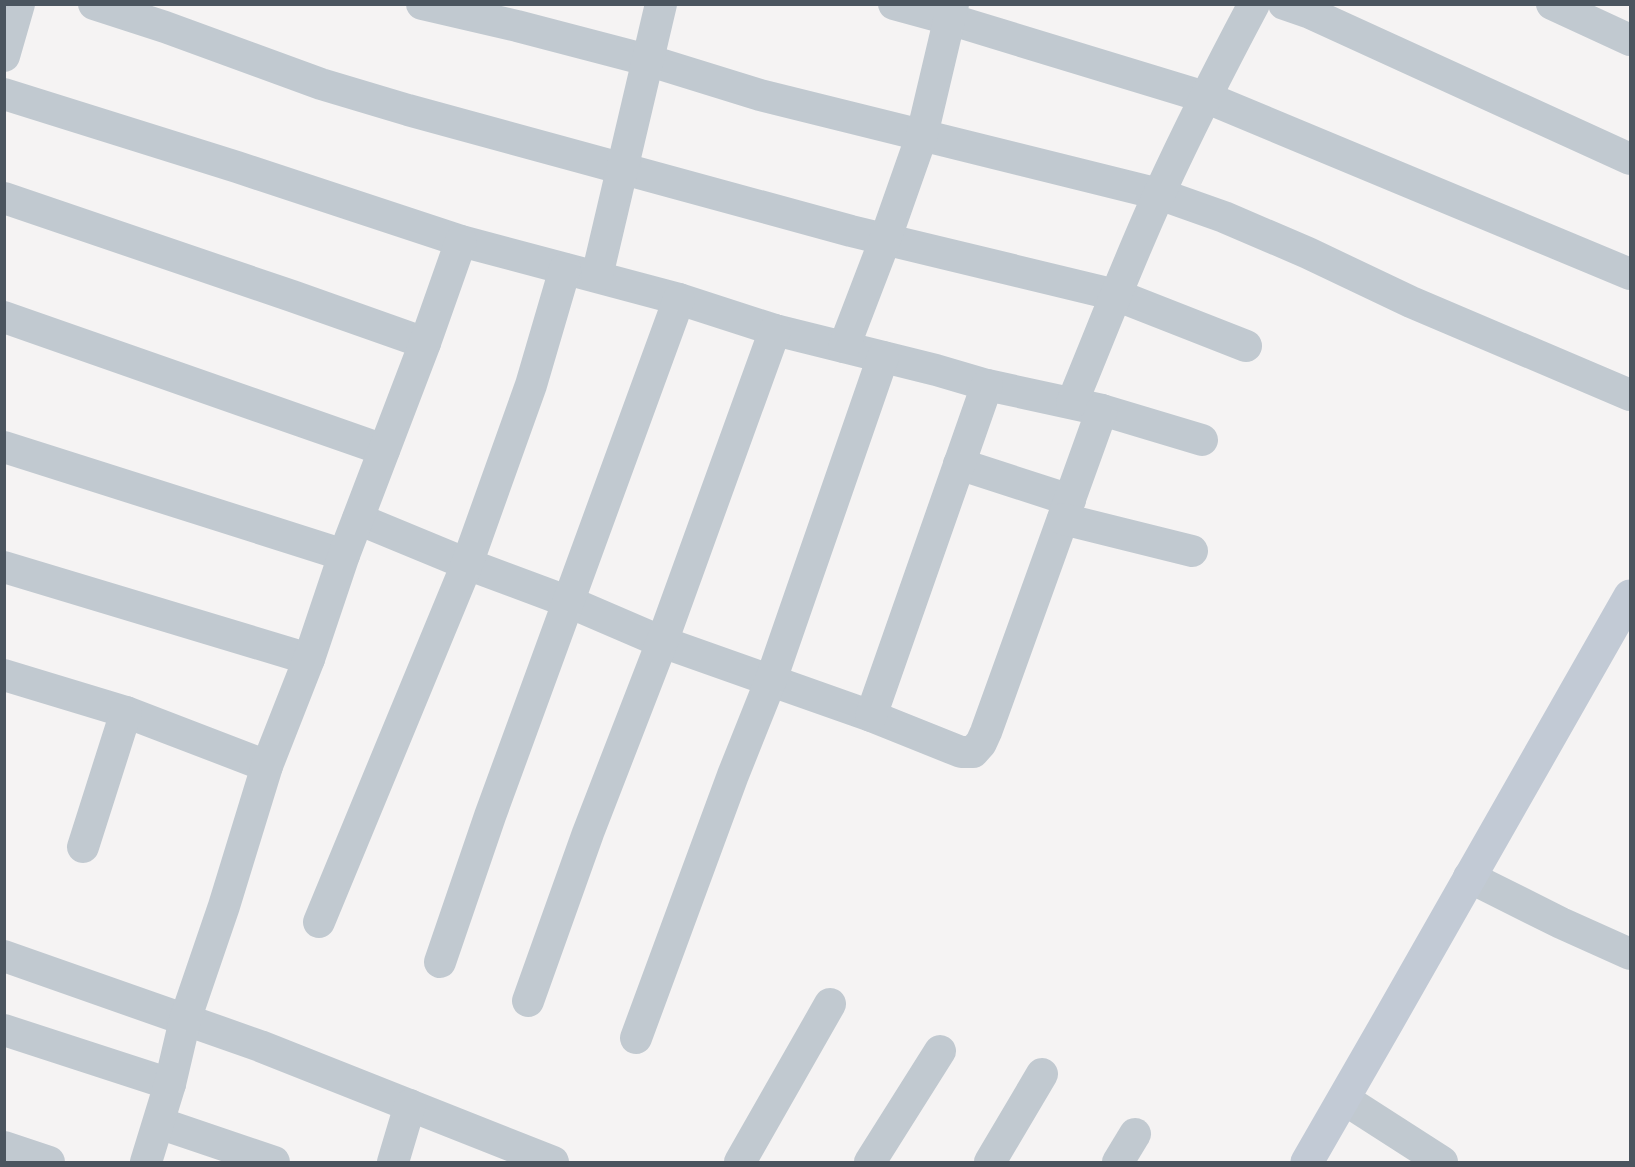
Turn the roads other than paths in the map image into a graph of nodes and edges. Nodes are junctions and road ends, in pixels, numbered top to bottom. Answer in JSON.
{"nodes":[{"id":1,"x":94,"y":4,"type":"edge"},
{"id":2,"x":422,"y":4,"type":"edge"},
{"id":3,"x":661,"y":4,"type":"edge"},
{"id":4,"x":894,"y":4,"type":"edge"},
{"id":5,"x":1254,"y":4,"type":"edge"},
{"id":6,"x":1284,"y":4,"type":"edge"},
{"id":7,"x":1552,"y":4,"type":"edge"},
{"id":8,"x":18,"y":5,"type":"edge"},
{"id":9,"x":951,"y":12,"type":"edge"},
{"id":10,"x":1630,"y":40,"type":"edge"},
{"id":11,"x":4,"y":56,"type":"edge"},
{"id":12,"x":647,"y":60,"type":"junction"},
{"id":13,"x":4,"y":94,"type":"edge"},
{"id":14,"x":1205,"y":97,"type":"junction"},
{"id":15,"x":922,"y":135,"type":"junction"},
{"id":16,"x":1630,"y":159,"type":"edge"},
{"id":17,"x":622,"y":168,"type":"junction"},
{"id":18,"x":1159,"y":194,"type":"junction"},
{"id":19,"x":4,"y":198,"type":"edge"},
{"id":20,"x":885,"y":240,"type":"junction"},
{"id":21,"x":461,"y":241,"type":"junction"},
{"id":22,"x":565,"y":269,"type":"junction"},
{"id":23,"x":1630,"y":274,"type":"edge"},
{"id":24,"x":597,"y":276,"type":"junction"},
{"id":25,"x":1116,"y":295,"type":"junction"},
{"id":26,"x":679,"y":299,"type":"junction"},
{"id":27,"x":4,"y":317,"type":"edge"},
{"id":28,"x":775,"y":330,"type":"junction"},
{"id":29,"x":425,"y":344,"type":"junction"},
{"id":30,"x":1246,"y":346,"type":"dead end"},
{"id":31,"x":844,"y":347,"type":"junction"},
{"id":32,"x":883,"y":357,"type":"junction"},
{"id":33,"x":987,"y":385,"type":"junction"},
{"id":34,"x":1630,"y":395,"type":"edge"},
{"id":35,"x":1087,"y":406,"type":"junction"},
{"id":36,"x":1202,"y":440,"type":"dead end"},
{"id":37,"x":4,"y":447,"type":"edge"},
{"id":38,"x":384,"y":450,"type":"junction"},
{"id":39,"x":959,"y":464,"type":"junction"},
{"id":40,"x":1067,"y":509,"type":"junction"},
{"id":41,"x":358,"y":519,"type":"junction"},
{"id":42,"x":1192,"y":551,"type":"dead end"},
{"id":43,"x":344,"y":555,"type":"junction"},
{"id":44,"x":467,"y":564,"type":"junction"},
{"id":45,"x":4,"y":567,"type":"edge"},
{"id":46,"x":1630,"y":596,"type":"edge"},
{"id":47,"x":569,"y":602,"type":"junction"},
{"id":48,"x":662,"y":642,"type":"junction"},
{"id":49,"x":309,"y":659,"type":"junction"},
{"id":50,"x":771,"y":680,"type":"junction"},
{"id":51,"x":7,"y":684,"type":"edge"},
{"id":52,"x":126,"y":712,"type":"junction"},
{"id":53,"x":871,"y":716,"type":"junction"},
{"id":54,"x":267,"y":766,"type":"junction"},
{"id":55,"x":83,"y":847,"type":"dead end"},
{"id":56,"x":1468,"y":877,"type":"junction"},
{"id":57,"x":319,"y":922,"type":"dead end"},
{"id":58,"x":1630,"y":954,"type":"edge"},
{"id":59,"x":4,"y":956,"type":"edge"},
{"id":60,"x":440,"y":962,"type":"dead end"},
{"id":61,"x":528,"y":1001,"type":"dead end"},
{"id":62,"x":830,"y":1004,"type":"dead end"},
{"id":63,"x":185,"y":1020,"type":"junction"},
{"id":64,"x":4,"y":1030,"type":"edge"},
{"id":65,"x":636,"y":1038,"type":"dead end"},
{"id":66,"x":940,"y":1051,"type":"dead end"},
{"id":67,"x":1042,"y":1074,"type":"dead end"},
{"id":68,"x":170,"y":1084,"type":"junction"},
{"id":69,"x":1344,"y":1099,"type":"junction"},
{"id":70,"x":410,"y":1105,"type":"junction"},
{"id":71,"x":159,"y":1123,"type":"junction"},
{"id":72,"x":1135,"y":1134,"type":"dead end"},
{"id":73,"x":4,"y":1147,"type":"edge"},
{"id":74,"x":49,"y":1162,"type":"edge"},
{"id":75,"x":146,"y":1162,"type":"edge"},
{"id":76,"x":274,"y":1162,"type":"edge"},
{"id":77,"x":393,"y":1162,"type":"edge"},
{"id":78,"x":553,"y":1162,"type":"edge"},
{"id":79,"x":740,"y":1162,"type":"edge"},
{"id":80,"x":870,"y":1162,"type":"edge"},
{"id":81,"x":990,"y":1162,"type":"edge"},
{"id":82,"x":1118,"y":1162,"type":"edge"},
{"id":83,"x":1307,"y":1162,"type":"edge"},
{"id":84,"x":1442,"y":1162,"type":"edge"}],
"edges":[{"from":1,"to":17,"type":"street"},
{"from":2,"to":12,"type":"street"},
{"from":3,"to":12,"type":"street"},
{"from":4,"to":9,"type":"street"},
{"from":5,"to":14,"type":"street"},
{"from":6,"to":16,"type":"street"},
{"from":7,"to":10,"type":"street"},
{"from":8,"to":11,"type":"street"},
{"from":9,"to":14,"type":"street"},
{"from":9,"to":15,"type":"street"},
{"from":12,"to":15,"type":"street"},
{"from":12,"to":17,"type":"street"},
{"from":13,"to":21,"type":"street"},
{"from":14,"to":18,"type":"street"},
{"from":14,"to":23,"type":"street"},
{"from":15,"to":18,"type":"street"},
{"from":15,"to":20,"type":"street"},
{"from":17,"to":20,"type":"street"},
{"from":17,"to":24,"type":"street"},
{"from":18,"to":25,"type":"street"},
{"from":18,"to":34,"type":"street"},
{"from":19,"to":29,"type":"street"},
{"from":20,"to":25,"type":"street"},
{"from":20,"to":31,"type":"street"},
{"from":21,"to":22,"type":"street"},
{"from":21,"to":29,"type":"street"},
{"from":22,"to":24,"type":"street"},
{"from":22,"to":44,"type":"street"},
{"from":24,"to":26,"type":"street"},
{"from":25,"to":30,"type":"street"},
{"from":25,"to":35,"type":"street"},
{"from":26,"to":28,"type":"street"},
{"from":26,"to":47,"type":"street"},
{"from":27,"to":38,"type":"street"},
{"from":28,"to":31,"type":"street"},
{"from":28,"to":48,"type":"street"},
{"from":29,"to":38,"type":"street"},
{"from":31,"to":32,"type":"street"},
{"from":32,"to":33,"type":"street"},
{"from":32,"to":50,"type":"street"},
{"from":33,"to":35,"type":"street"},
{"from":33,"to":39,"type":"street"},
{"from":35,"to":36,"type":"street"},
{"from":35,"to":40,"type":"street"},
{"from":37,"to":43,"type":"street"},
{"from":38,"to":41,"type":"street"},
{"from":39,"to":40,"type":"street"},
{"from":39,"to":53,"type":"street"},
{"from":40,"to":42,"type":"street"},
{"from":40,"to":53,"type":"street"},
{"from":41,"to":43,"type":"street"},
{"from":41,"to":44,"type":"street"},
{"from":43,"to":49,"type":"street"},
{"from":44,"to":47,"type":"street"},
{"from":44,"to":57,"type":"street"},
{"from":45,"to":49,"type":"street"},
{"from":46,"to":56,"type":"main road"},
{"from":47,"to":48,"type":"street"},
{"from":47,"to":60,"type":"street"},
{"from":48,"to":50,"type":"street"},
{"from":48,"to":61,"type":"street"},
{"from":49,"to":54,"type":"street"},
{"from":50,"to":53,"type":"street"},
{"from":50,"to":65,"type":"street"},
{"from":51,"to":52,"type":"street"},
{"from":52,"to":54,"type":"street"},
{"from":52,"to":55,"type":"street"},
{"from":54,"to":63,"type":"street"},
{"from":56,"to":58,"type":"street"},
{"from":56,"to":69,"type":"main road"},
{"from":59,"to":63,"type":"street"},
{"from":62,"to":79,"type":"street"},
{"from":63,"to":68,"type":"street"},
{"from":63,"to":70,"type":"street"},
{"from":64,"to":68,"type":"street"},
{"from":66,"to":80,"type":"street"},
{"from":67,"to":81,"type":"street"},
{"from":68,"to":71,"type":"street"},
{"from":69,"to":83,"type":"main road"},
{"from":69,"to":84,"type":"street"},
{"from":70,"to":77,"type":"street"},
{"from":70,"to":78,"type":"street"},
{"from":71,"to":75,"type":"street"},
{"from":71,"to":76,"type":"street"},
{"from":72,"to":82,"type":"street"},
{"from":73,"to":74,"type":"street"}]}
